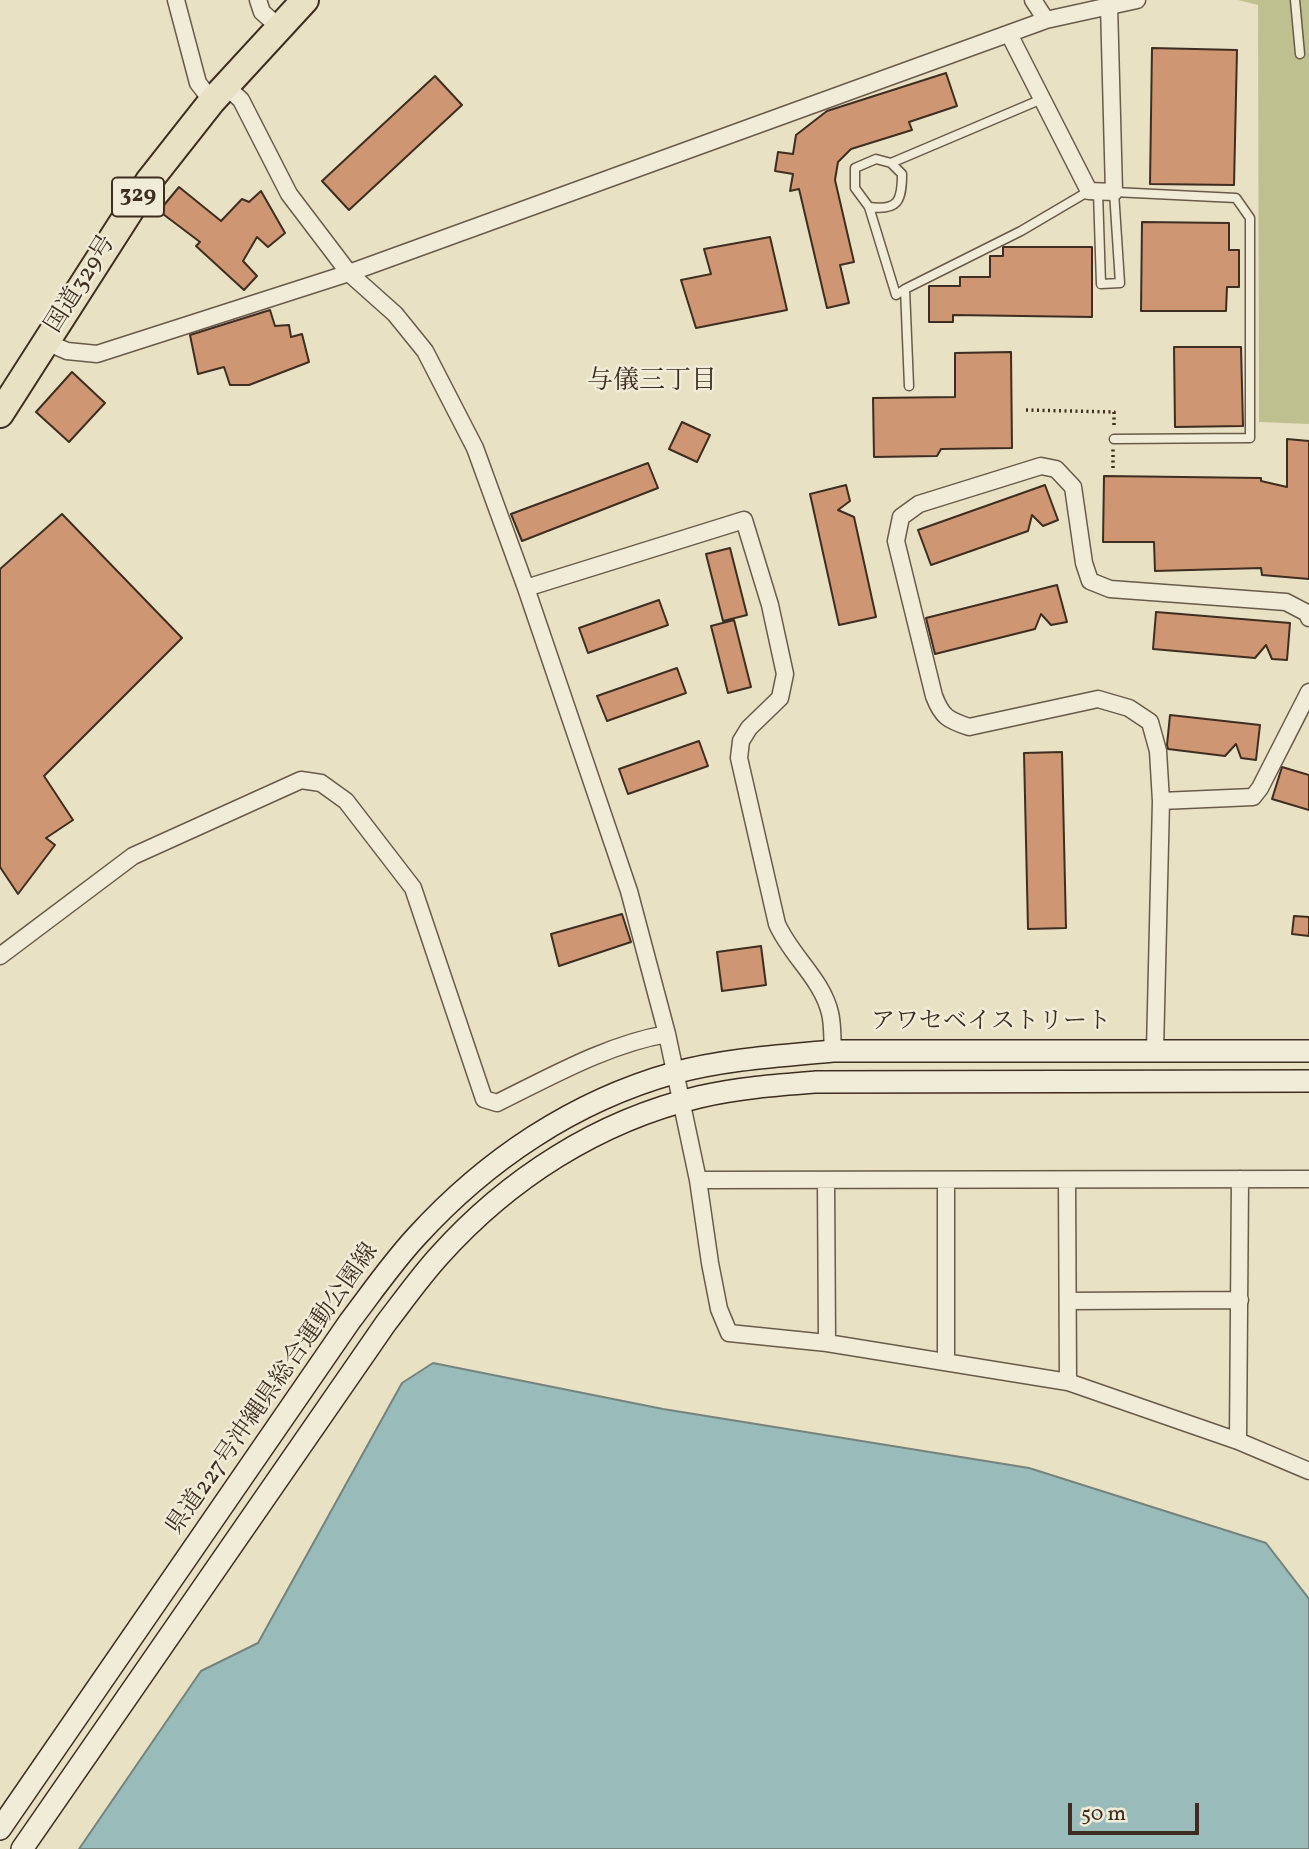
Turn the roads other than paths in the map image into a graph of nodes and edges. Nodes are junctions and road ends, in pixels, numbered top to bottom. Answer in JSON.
{"nodes":[{"id":1,"x":176,"y":0,"type":"edge"},
{"id":2,"x":258,"y":0,"type":"edge"},
{"id":3,"x":305,"y":0,"type":"edge"},
{"id":4,"x":1033,"y":0,"type":"edge"},
{"id":5,"x":1136,"y":0,"type":"edge"},
{"id":6,"x":1295,"y":0,"type":"edge"},
{"id":7,"x":1109,"y":5,"type":"junction"},
{"id":8,"x":1046,"y":20,"type":"junction"},
{"id":9,"x":279,"y":27,"type":"junction"},
{"id":10,"x":1009,"y":34,"type":"junction"},
{"id":11,"x":1300,"y":54,"type":"dead end"},
{"id":12,"x":219,"y":94,"type":"junction"},
{"id":13,"x":1042,"y":99,"type":"junction"},
{"id":14,"x":891,"y":163,"type":"junction"},
{"id":15,"x":1101,"y":192,"type":"junction"},
{"id":16,"x":869,"y":207,"type":"junction"},
{"id":17,"x":349,"y":273,"type":"junction"},
{"id":18,"x":905,"y":289,"type":"junction"},
{"id":19,"x":46,"y":342,"type":"junction"},
{"id":20,"x":909,"y":386,"type":"dead end"},
{"id":21,"x":0,"y":414,"type":"edge"},
{"id":22,"x":1114,"y":439,"type":"road end"},
{"id":23,"x":526,"y":588,"type":"junction"},
{"id":24,"x":1309,"y":618,"type":"edge"},
{"id":25,"x":1309,"y":692,"type":"edge"},
{"id":26,"x":1161,"y":801,"type":"junction"},
{"id":27,"x":0,"y":956,"type":"edge"},
{"id":28,"x":667,"y":1034,"type":"junction"},
{"id":29,"x":1154,"y":1050,"type":"junction"},
{"id":30,"x":1309,"y":1051,"type":"edge"},
{"id":31,"x":833,"y":1052,"type":"junction"},
{"id":32,"x":675,"y":1073,"type":"junction"},
{"id":33,"x":1309,"y":1081,"type":"edge"},
{"id":34,"x":681,"y":1102,"type":"junction"},
{"id":35,"x":1240,"y":1179,"type":"junction"},
{"id":36,"x":1309,"y":1179,"type":"edge"},
{"id":37,"x":698,"y":1180,"type":"junction"},
{"id":38,"x":826,"y":1180,"type":"junction"},
{"id":39,"x":1068,"y":1180,"type":"junction"},
{"id":40,"x":946,"y":1181,"type":"junction"},
{"id":41,"x":1240,"y":1300,"type":"junction"},
{"id":42,"x":1068,"y":1301,"type":"junction"},
{"id":43,"x":827,"y":1343,"type":"junction"},
{"id":44,"x":946,"y":1362,"type":"junction"},
{"id":45,"x":1068,"y":1382,"type":"junction"},
{"id":46,"x":1238,"y":1441,"type":"junction"},
{"id":47,"x":1309,"y":1471,"type":"edge"},
{"id":48,"x":0,"y":1829,"type":"edge"},
{"id":49,"x":22,"y":1849,"type":"edge"}],
"edges":[{"from":1,"to":12,"type":"street"},
{"from":2,"to":9,"type":"street"},
{"from":3,"to":9,"type":"highway","name":"国道329号","number":"329"},
{"from":4,"to":8,"type":"street"},
{"from":5,"to":7,"type":"street"},
{"from":6,"to":11,"type":"lane"},
{"from":7,"to":8,"type":"street"},
{"from":7,"to":15,"type":"street"},
{"from":8,"to":10,"type":"street"},
{"from":9,"to":12,"type":"highway","name":"国道329号","number":"329"},
{"from":10,"to":13,"type":"street"},
{"from":10,"to":17,"type":"street"},
{"from":12,"to":17,"type":"street"},
{"from":12,"to":19,"type":"highway","name":"国道329号","number":"329"},
{"from":13,"to":14,"type":"lane"},
{"from":13,"to":15,"type":"street"},
{"from":14,"to":16,"type":"lane"},
{"from":14,"to":16,"type":"lane"},
{"from":15,"to":15,"type":"lane"},
{"from":15,"to":18,"type":"lane"},
{"from":15,"to":22,"type":"lane"},
{"from":16,"to":18,"type":"lane"},
{"from":17,"to":19,"type":"street"},
{"from":17,"to":23,"type":"street"},
{"from":18,"to":20,"type":"lane"},
{"from":19,"to":21,"type":"highway","name":"国道329号","number":"329"},
{"from":23,"to":28,"type":"street"},
{"from":23,"to":31,"type":"street"},
{"from":24,"to":26,"type":"street"},
{"from":25,"to":26,"type":"street"},
{"from":26,"to":29,"type":"street"},
{"from":27,"to":28,"type":"street"},
{"from":28,"to":32,"type":"street"},
{"from":29,"to":30,"type":"main road","name":"アワセベイストリート"},
{"from":29,"to":31,"type":"main road","name":"アワセベイストリート"},
{"from":31,"to":32,"type":"main road","name":"アワセベイストリート"},
{"from":32,"to":34,"type":"street"},
{"from":32,"to":48,"type":"main road","name":"県道227号沖縄県総合運動公園線"},
{"from":33,"to":34,"type":"main road"},
{"from":34,"to":37,"type":"street"},
{"from":34,"to":49,"type":"main road"},
{"from":35,"to":36,"type":"street"},
{"from":35,"to":39,"type":"street"},
{"from":35,"to":41,"type":"street"},
{"from":37,"to":38,"type":"street"},
{"from":37,"to":43,"type":"street"},
{"from":38,"to":40,"type":"street"},
{"from":38,"to":43,"type":"street"},
{"from":39,"to":40,"type":"street"},
{"from":39,"to":42,"type":"street"},
{"from":40,"to":44,"type":"street"},
{"from":41,"to":42,"type":"street"},
{"from":41,"to":46,"type":"street"},
{"from":42,"to":45,"type":"street"},
{"from":43,"to":44,"type":"street"},
{"from":44,"to":45,"type":"street"},
{"from":45,"to":46,"type":"street"},
{"from":46,"to":47,"type":"street"}]}
